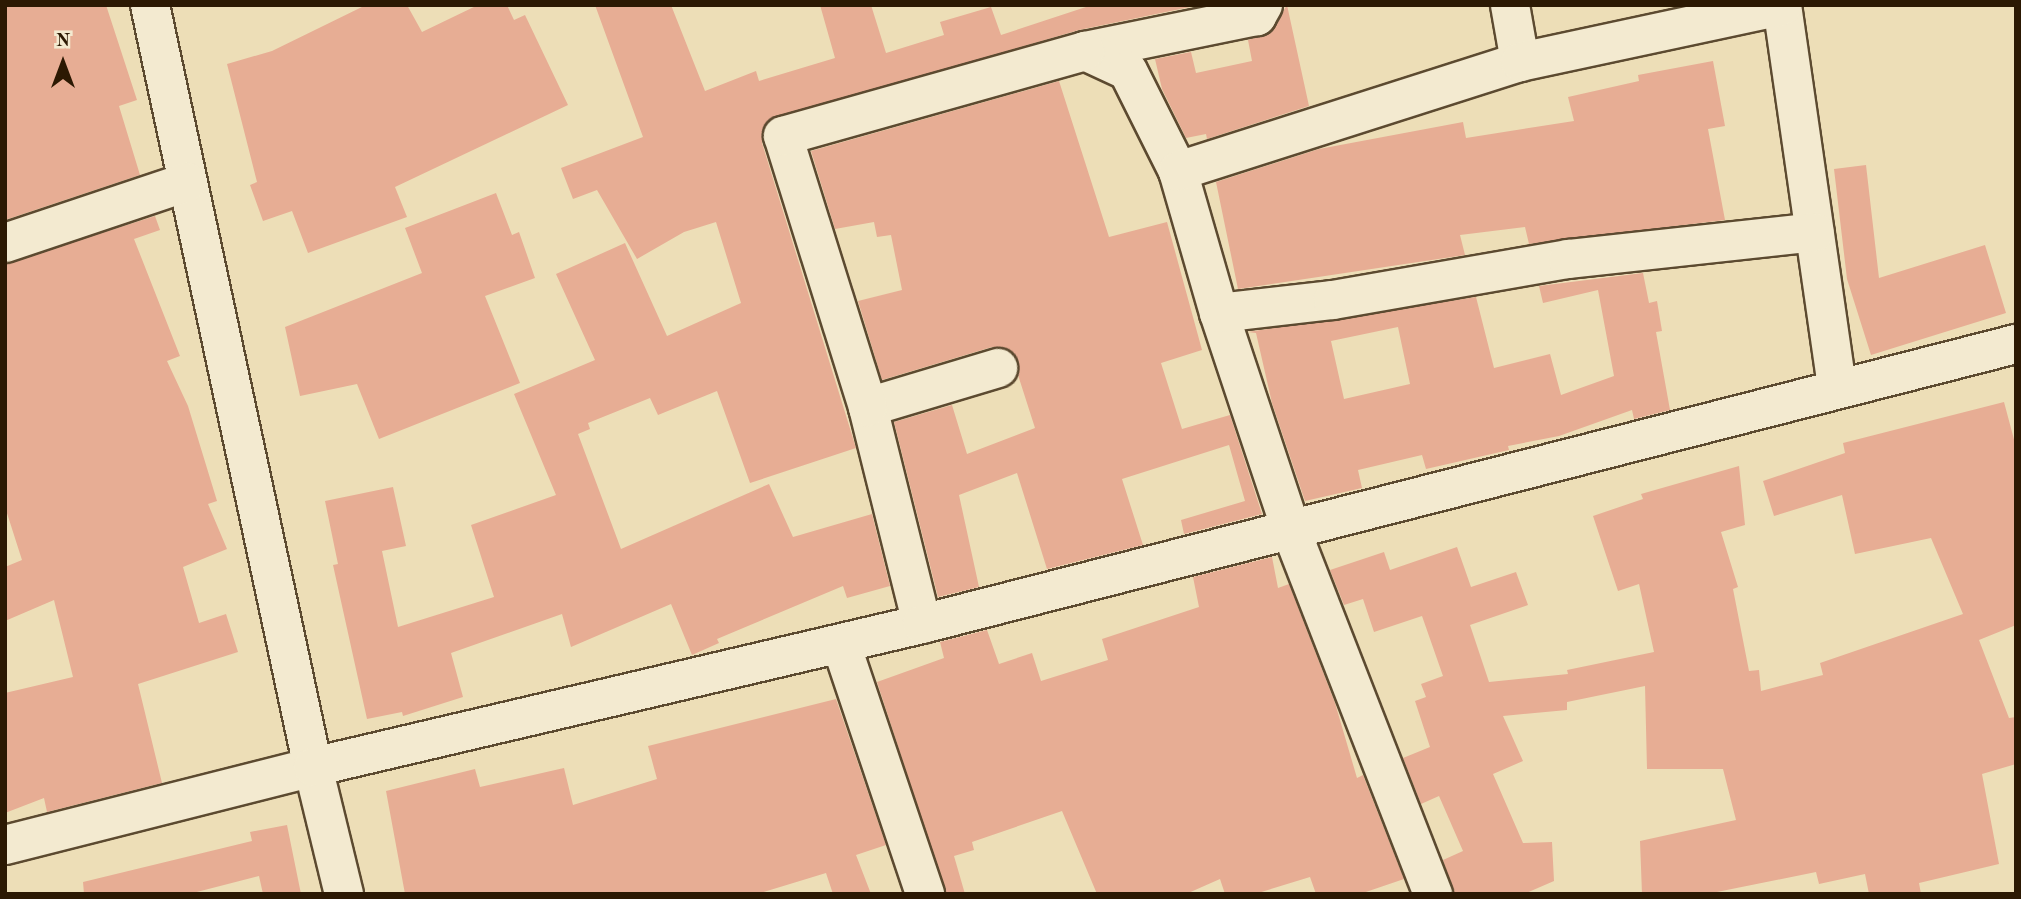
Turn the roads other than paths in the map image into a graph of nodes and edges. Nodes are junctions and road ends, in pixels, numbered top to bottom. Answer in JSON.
{"nodes":[{"id":1,"x":150,"y":5,"type":"edge"},
{"id":2,"x":1263,"y":5,"type":"edge"},
{"id":3,"x":1510,"y":5,"type":"edge"},
{"id":4,"x":1782,"y":6,"type":"edge"},
{"id":5,"x":1085,"y":51,"type":"junction"},
{"id":6,"x":1520,"y":62,"type":"junction"},
{"id":7,"x":1178,"y":171,"type":"junction"},
{"id":8,"x":187,"y":182,"type":"junction"},
{"id":9,"x":1815,"y":232,"type":"junction"},
{"id":10,"x":5,"y":243,"type":"edge"},
{"id":11,"x":1219,"y":313,"type":"junction"},
{"id":12,"x":2016,"y":344,"type":"edge"},
{"id":13,"x":998,"y":368,"type":"dead end"},
{"id":14,"x":1837,"y":387,"type":"junction"},
{"id":15,"x":868,"y":407,"type":"junction"},
{"id":16,"x":1291,"y":530,"type":"junction"},
{"id":17,"x":922,"y":624,"type":"junction"},
{"id":18,"x":841,"y":644,"type":"junction"},
{"id":19,"x":313,"y":767,"type":"junction"},
{"id":20,"x":5,"y":845,"type":"edge"},
{"id":21,"x":344,"y":894,"type":"edge"},
{"id":22,"x":925,"y":894,"type":"edge"},
{"id":23,"x":1433,"y":894,"type":"edge"}],
"edges":[{"from":1,"to":8,"type":"street"},
{"from":2,"to":5,"type":"street"},
{"from":3,"to":6,"type":"street"},
{"from":4,"to":6,"type":"street"},
{"from":4,"to":9,"type":"street"},
{"from":5,"to":7,"type":"street"},
{"from":5,"to":15,"type":"street"},
{"from":6,"to":7,"type":"street"},
{"from":7,"to":11,"type":"street"},
{"from":8,"to":10,"type":"street"},
{"from":8,"to":19,"type":"street"},
{"from":9,"to":11,"type":"street"},
{"from":9,"to":14,"type":"street"},
{"from":11,"to":16,"type":"street"},
{"from":12,"to":14,"type":"street"},
{"from":13,"to":15,"type":"street"},
{"from":14,"to":16,"type":"street"},
{"from":15,"to":17,"type":"street"},
{"from":16,"to":17,"type":"street"},
{"from":16,"to":23,"type":"street"},
{"from":17,"to":18,"type":"street"},
{"from":18,"to":19,"type":"street"},
{"from":18,"to":22,"type":"street"},
{"from":19,"to":20,"type":"street"},
{"from":19,"to":21,"type":"street"}]}
